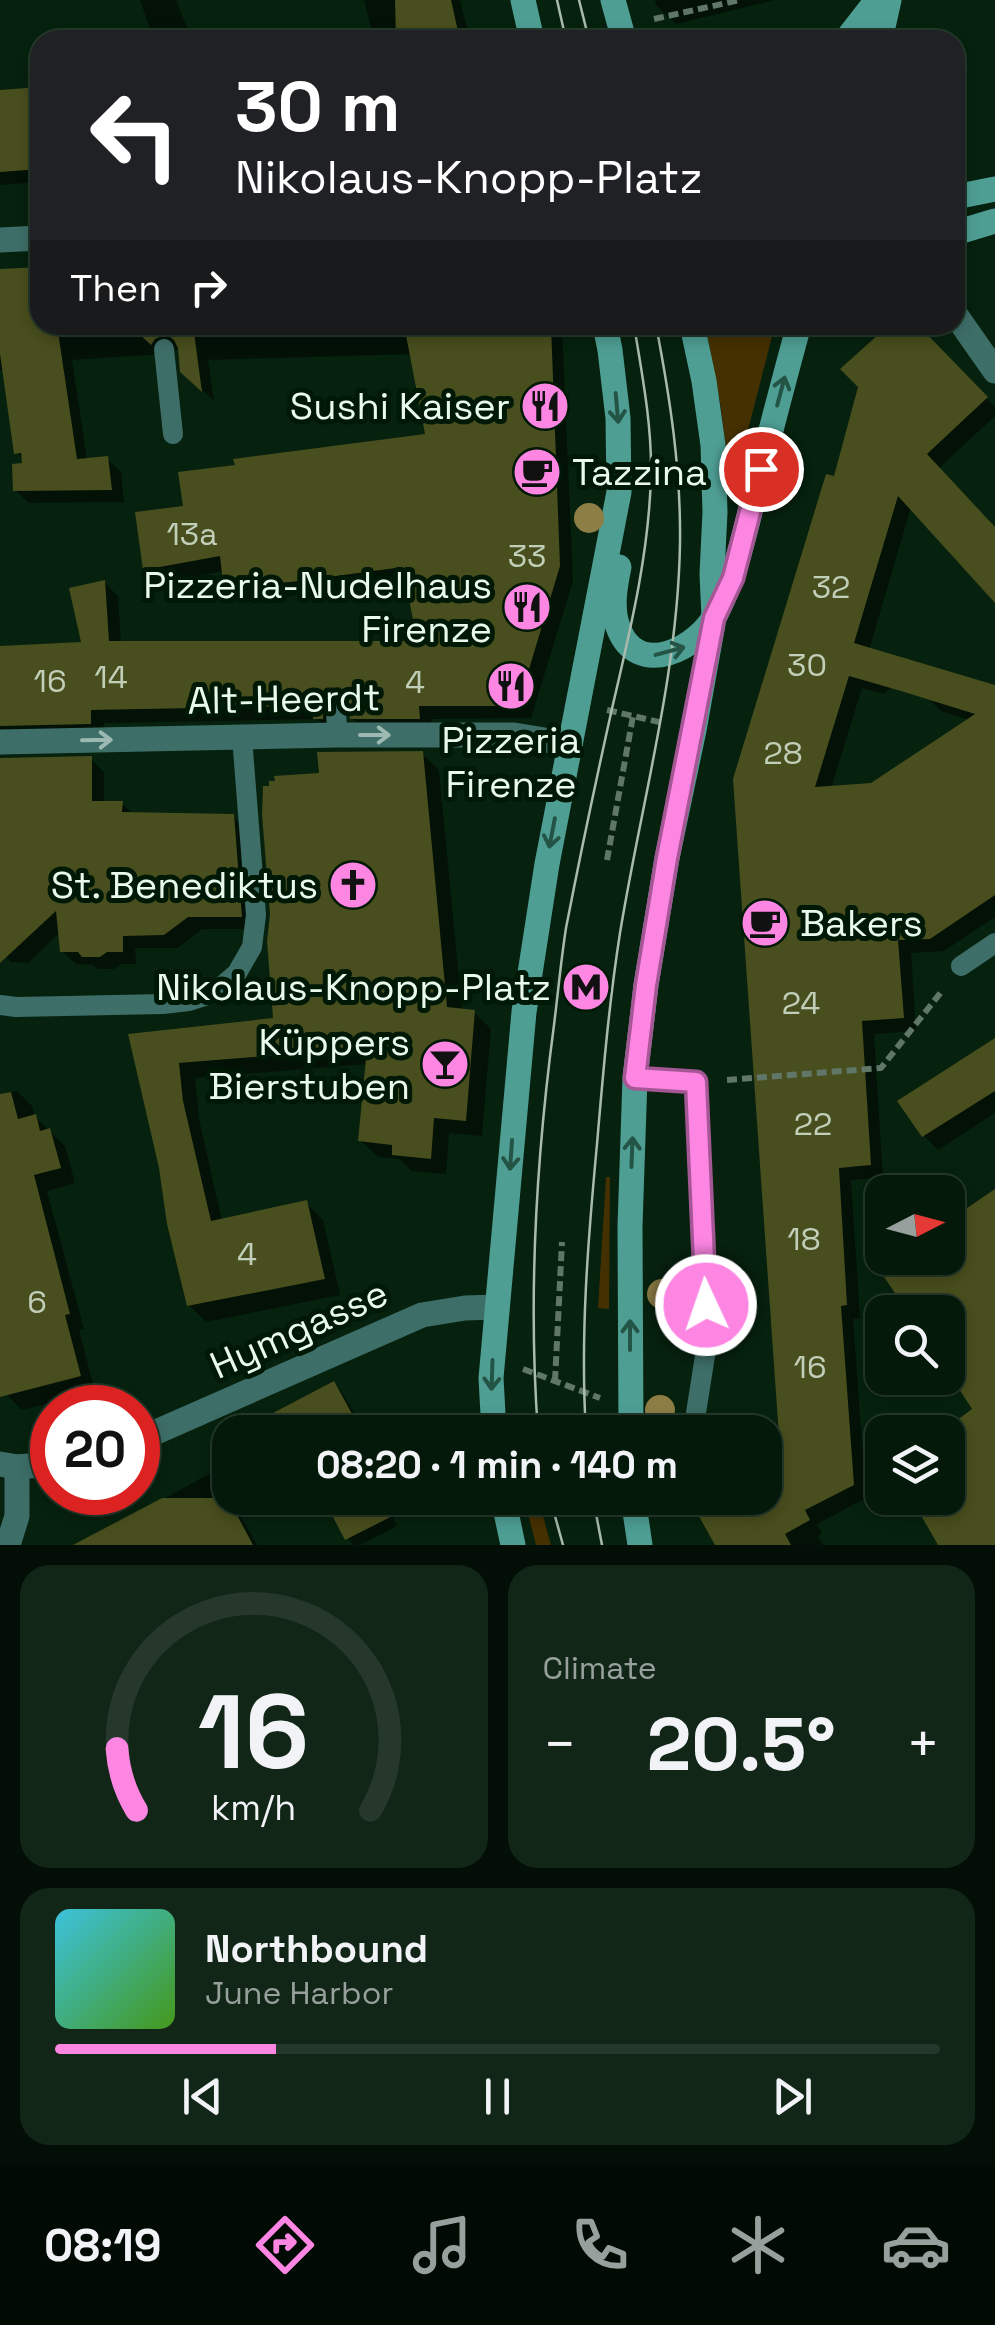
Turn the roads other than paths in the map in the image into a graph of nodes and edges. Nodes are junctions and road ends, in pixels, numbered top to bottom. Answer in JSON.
{"nodes":[{"id":1,"x":524,"y":0,"type":"edge"},
{"id":2,"x":613,"y":0,"type":"edge"},
{"id":3,"x":877,"y":0,"type":"edge"},
{"id":4,"x":889,"y":0,"type":"edge"},
{"id":5,"x":530,"y":30,"type":"edge"},
{"id":6,"x":621,"y":30,"type":"edge"},
{"id":7,"x":854,"y":30,"type":"edge"},
{"id":8,"x":882,"y":30,"type":"edge"},
{"id":9,"x":995,"y":189,"type":"edge"},
{"id":10,"x":965,"y":195,"type":"edge"},
{"id":11,"x":995,"y":220,"type":"edge"},
{"id":12,"x":965,"y":229,"type":"edge"},
{"id":13,"x":30,"y":238,"type":"edge"},
{"id":14,"x":0,"y":240,"type":"edge"},
{"id":15,"x":965,"y":328,"type":"edge"},
{"id":16,"x":607,"y":335,"type":"edge"},
{"id":17,"x":694,"y":335,"type":"edge"},
{"id":18,"x":795,"y":335,"type":"edge"},
{"id":19,"x":164,"y":350,"type":"dead end"},
{"id":20,"x":995,"y":372,"type":"edge"},
{"id":21,"x":173,"y":434,"type":"dead end"},
{"id":22,"x":620,"y":492,"type":"junction"},
{"id":23,"x":714,"y":618,"type":"junction"},
{"id":24,"x":336,"y":708,"type":"dead end"},
{"id":25,"x":337,"y":735,"type":"junction"},
{"id":26,"x":242,"y":738,"type":"junction"},
{"id":27,"x":0,"y":742,"type":"edge"},
{"id":28,"x":569,"y":744,"type":"junction"},
{"id":29,"x":995,"y":943,"type":"edge"},
{"id":30,"x":961,"y":966,"type":"road end"},
{"id":31,"x":0,"y":1006,"type":"edge"},
{"id":32,"x":635,"y":1078,"type":"junction"},
{"id":33,"x":497,"y":1307,"type":"junction"},
{"id":34,"x":493,"y":1415,"type":"edge"},
{"id":35,"x":631,"y":1415,"type":"edge"},
{"id":36,"x":696,"y":1415,"type":"edge"},
{"id":37,"x":160,"y":1430,"type":"edge"},
{"id":38,"x":8,"y":1465,"type":"edge"},
{"id":39,"x":507,"y":1515,"type":"edge"},
{"id":40,"x":636,"y":1515,"type":"edge"},
{"id":41,"x":8,"y":1545,"type":"edge"},
{"id":42,"x":513,"y":1545,"type":"edge"},
{"id":43,"x":640,"y":1545,"type":"edge"}],
"edges":[{"from":1,"to":5,"type":"main road"},
{"from":2,"to":6,"type":"main road"},
{"from":3,"to":7,"type":"main road"},
{"from":4,"to":8,"type":"main road"},
{"from":9,"to":10,"type":"main road"},
{"from":11,"to":12,"type":"main road"},
{"from":13,"to":14,"type":"street"},
{"from":15,"to":20,"type":"street"},
{"from":16,"to":22,"type":"main road","one_way":true},
{"from":17,"to":23,"type":"main road"},
{"from":23,"to":18,"type":"main road","one_way":true},
{"from":19,"to":21,"type":"lane"},
{"from":22,"to":23,"type":"main road","one_way":true},
{"from":22,"to":28,"type":"main road"},
{"from":23,"to":32,"type":"main road"},
{"from":24,"to":25,"type":"lane"},
{"from":25,"to":26,"type":"street","name":"Alt-Heerdt"},
{"from":25,"to":28,"type":"street","name":"Alt-Heerdt","one_way":true},
{"from":27,"to":26,"type":"street","name":"Alt-Heerdt","one_way":true},
{"from":26,"to":31,"type":"lane"},
{"from":28,"to":33,"type":"main road","one_way":true},
{"from":29,"to":30,"type":"lane"},
{"from":35,"to":32,"type":"main road","one_way":true},
{"from":32,"to":36,"type":"lane"},
{"from":33,"to":34,"type":"main road","one_way":true},
{"from":33,"to":37,"type":"street","name":"Hymgasse"},
{"from":38,"to":41,"type":"street"},
{"from":39,"to":42,"type":"main road"},
{"from":40,"to":43,"type":"main road"}]}
